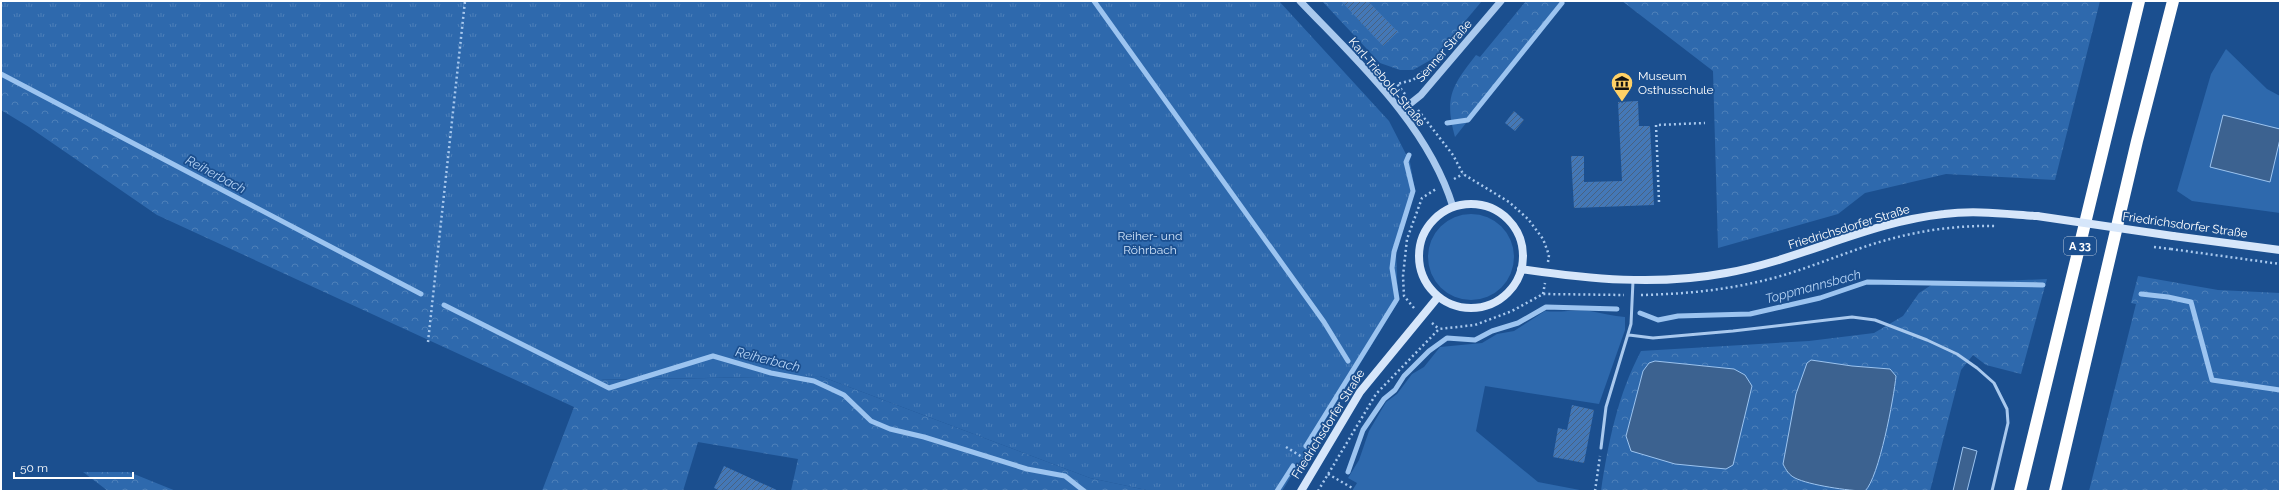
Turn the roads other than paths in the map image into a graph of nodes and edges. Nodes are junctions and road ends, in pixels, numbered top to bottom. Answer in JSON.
{"nodes":[{"id":1,"x":1300,"y":1,"type":"edge"},
{"id":2,"x":1501,"y":1,"type":"edge"},
{"id":3,"x":2139,"y":1,"type":"edge"},
{"id":4,"x":2173,"y":1,"type":"edge"},
{"id":5,"x":1401,"y":111,"type":"junction"},
{"id":6,"x":1453,"y":207,"type":"junction"},
{"id":7,"x":2280,"y":250,"type":"edge"},
{"id":8,"x":1522,"y":269,"type":"junction"},
{"id":9,"x":1633,"y":280,"type":"junction"},
{"id":10,"x":1438,"y":297,"type":"junction"},
{"id":11,"x":1629,"y":335,"type":"junction"},
{"id":12,"x":1601,"y":448,"type":"road end"},
{"id":13,"x":1301,"y":491,"type":"edge"},
{"id":14,"x":1992,"y":491,"type":"edge"},
{"id":15,"x":2020,"y":491,"type":"edge"},
{"id":16,"x":2055,"y":491,"type":"edge"}],
"edges":[{"from":1,"to":5,"type":"street","name":"Karl-Triebold-Straße"},
{"from":2,"to":5,"type":"street","name":"Senner Straße"},
{"from":3,"to":15,"type":"highway","number":"A 33"},
{"from":4,"to":16,"type":"highway","number":"A 33"},
{"from":5,"to":6,"type":"street","name":"Karl-Triebold-Straße"},
{"from":6,"to":8,"type":"main road"},
{"from":6,"to":10,"type":"main road"},
{"from":7,"to":9,"type":"main road","name":"Friedrichsdorfer Straße","bridge":true},
{"from":8,"to":9,"type":"main road","name":"Friedrichsdorfer Straße"},
{"from":8,"to":10,"type":"main road"},
{"from":9,"to":11,"type":"lane"},
{"from":10,"to":13,"type":"main road","name":"Friedrichsdorfer Straße"},
{"from":11,"to":12,"type":"lane"},
{"from":11,"to":14,"type":"lane"}]}
